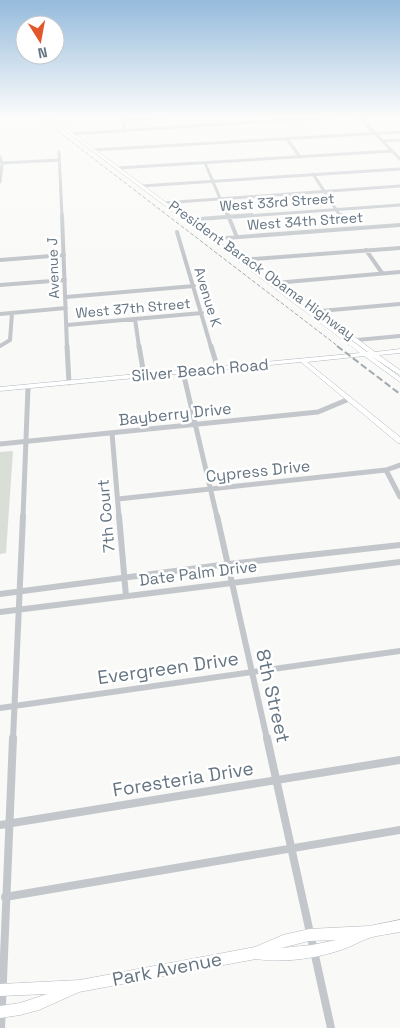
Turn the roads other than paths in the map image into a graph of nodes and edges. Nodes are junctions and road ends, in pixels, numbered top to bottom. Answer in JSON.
{"nodes":[{"id":1,"x":2,"y":163,"type":"edge"},
{"id":2,"x":59,"y":164,"type":"edge"},
{"id":3,"x":112,"y":164,"type":"edge"},
{"id":4,"x":118,"y":164,"type":"edge"},
{"id":5,"x":189,"y":164,"type":"edge"},
{"id":6,"x":205,"y":164,"type":"edge"},
{"id":7,"x":117,"y":168,"type":"junction"},
{"id":8,"x":123,"y":168,"type":"junction"},
{"id":9,"x":400,"y":169,"type":"edge"},
{"id":10,"x":313,"y":174,"type":"junction"},
{"id":11,"x":0,"y":182,"type":"edge"},
{"id":12,"x":214,"y":182,"type":"junction"},
{"id":13,"x":142,"y":186,"type":"junction"},
{"id":14,"x":148,"y":186,"type":"junction"},
{"id":15,"x":400,"y":186,"type":"edge"},
{"id":16,"x":324,"y":191,"type":"junction"},
{"id":17,"x":221,"y":198,"type":"junction"},
{"id":18,"x":170,"y":202,"type":"junction"},
{"id":19,"x":163,"y":203,"type":"junction"},
{"id":20,"x":400,"y":205,"type":"edge"},
{"id":21,"x":336,"y":209,"type":"junction"},
{"id":22,"x":229,"y":217,"type":"junction"},
{"id":23,"x":343,"y":219,"type":"dead end"},
{"id":24,"x":186,"y":220,"type":"junction"},
{"id":25,"x":193,"y":220,"type":"junction"},
{"id":26,"x":400,"y":225,"type":"edge"},
{"id":27,"x":177,"y":232,"type":"dead end"},
{"id":28,"x":236,"y":235,"type":"dead end"},
{"id":29,"x":219,"y":239,"type":"junction"},
{"id":30,"x":212,"y":240,"type":"junction"},
{"id":31,"x":400,"y":248,"type":"edge"},
{"id":32,"x":366,"y":250,"type":"junction"},
{"id":33,"x":64,"y":255,"type":"junction"},
{"id":34,"x":0,"y":260,"type":"edge"},
{"id":35,"x":240,"y":260,"type":"junction"},
{"id":36,"x":248,"y":260,"type":"junction"},
{"id":37,"x":400,"y":272,"type":"edge"},
{"id":38,"x":382,"y":273,"type":"junction"},
{"id":39,"x":65,"y":280,"type":"junction"},
{"id":40,"x":278,"y":282,"type":"junction"},
{"id":41,"x":270,"y":283,"type":"junction"},
{"id":42,"x":0,"y":285,"type":"edge"},
{"id":43,"x":194,"y":286,"type":"junction"},
{"id":44,"x":66,"y":297,"type":"junction"},
{"id":45,"x":400,"y":304,"type":"edge"},
{"id":46,"x":66,"y":308,"type":"junction"},
{"id":47,"x":318,"y":311,"type":"junction"},
{"id":48,"x":308,"y":312,"type":"junction"},
{"id":49,"x":12,"y":313,"type":"junction"},
{"id":50,"x":202,"y":313,"type":"junction"},
{"id":51,"x":0,"y":314,"type":"edge"},
{"id":52,"x":135,"y":319,"type":"junction"},
{"id":53,"x":67,"y":325,"type":"junction"},
{"id":54,"x":400,"y":336,"type":"edge"},
{"id":55,"x":357,"y":340,"type":"junction"},
{"id":56,"x":0,"y":346,"type":"edge"},
{"id":57,"x":400,"y":351,"type":"edge"},
{"id":58,"x":366,"y":354,"type":"junction"},
{"id":59,"x":374,"y":354,"type":"junction"},
{"id":60,"x":303,"y":360,"type":"junction"},
{"id":61,"x":218,"y":369,"type":"junction"},
{"id":62,"x":183,"y":372,"type":"junction"},
{"id":63,"x":400,"y":372,"type":"edge"},
{"id":64,"x":144,"y":375,"type":"junction"},
{"id":65,"x":400,"y":380,"type":"edge"},
{"id":66,"x":69,"y":383,"type":"junction"},
{"id":67,"x":28,"y":387,"type":"junction"},
{"id":68,"x":0,"y":390,"type":"edge"},
{"id":69,"x":349,"y":399,"type":"junction"},
{"id":70,"x":196,"y":424,"type":"junction"},
{"id":71,"x":112,"y":433,"type":"junction"},
{"id":72,"x":400,"y":441,"type":"edge"},
{"id":73,"x":26,"y":442,"type":"junction"},
{"id":74,"x":0,"y":444,"type":"edge"},
{"id":75,"x":400,"y":465,"type":"edge"},
{"id":76,"x":386,"y":470,"type":"junction"},
{"id":77,"x":210,"y":488,"type":"junction"},
{"id":78,"x":400,"y":497,"type":"edge"},
{"id":79,"x":118,"y":499,"type":"junction"},
{"id":80,"x":400,"y":545,"type":"edge"},
{"id":81,"x":400,"y":562,"type":"edge"},
{"id":82,"x":228,"y":564,"type":"junction"},
{"id":83,"x":125,"y":579,"type":"junction"},
{"id":84,"x":232,"y":582,"type":"junction"},
{"id":85,"x":20,"y":591,"type":"junction"},
{"id":86,"x":0,"y":594,"type":"edge"},
{"id":87,"x":126,"y":596,"type":"junction"},
{"id":88,"x":19,"y":610,"type":"junction"},
{"id":89,"x":0,"y":612,"type":"edge"},
{"id":90,"x":400,"y":651,"type":"edge"},
{"id":91,"x":251,"y":672,"type":"junction"},
{"id":92,"x":15,"y":706,"type":"junction"},
{"id":93,"x":0,"y":708,"type":"edge"},
{"id":94,"x":400,"y":760,"type":"edge"},
{"id":95,"x":276,"y":780,"type":"junction"},
{"id":96,"x":9,"y":824,"type":"junction"},
{"id":97,"x":0,"y":825,"type":"edge"},
{"id":98,"x":400,"y":830,"type":"edge"},
{"id":99,"x":291,"y":847,"type":"junction"},
{"id":100,"x":5,"y":897,"type":"junction"},
{"id":101,"x":400,"y":926,"type":"edge"},
{"id":102,"x":369,"y":932,"type":"junction"},
{"id":103,"x":310,"y":935,"type":"junction"},
{"id":104,"x":314,"y":952,"type":"junction"},
{"id":105,"x":255,"y":953,"type":"junction"},
{"id":106,"x":80,"y":986,"type":"junction"},
{"id":107,"x":1,"y":990,"type":"edge"},
{"id":108,"x":1,"y":1012,"type":"edge"},
{"id":109,"x":1,"y":1028,"type":"edge"},
{"id":110,"x":331,"y":1028,"type":"edge"}],
"edges":[{"from":1,"to":11,"type":"street"},
{"from":2,"to":33,"type":"street","name":"Avenue J"},
{"from":3,"to":7,"type":"main road","name":"President Barack Obama Highway"},
{"from":4,"to":8,"type":"main road","name":"President Barack Obama Highway"},
{"from":5,"to":8,"type":"street"},
{"from":6,"to":12,"type":"street"},
{"from":7,"to":8,"type":"street"},
{"from":7,"to":13,"type":"main road","name":"President Barack Obama Highway"},
{"from":8,"to":14,"type":"main road","name":"President Barack Obama Highway"},
{"from":9,"to":10,"type":"street"},
{"from":10,"to":12,"type":"street"},
{"from":10,"to":16,"type":"street"},
{"from":12,"to":14,"type":"street"},
{"from":12,"to":17,"type":"street"},
{"from":13,"to":14,"type":"street"},
{"from":13,"to":19,"type":"main road","name":"President Barack Obama Highway"},
{"from":14,"to":18,"type":"main road","name":"President Barack Obama Highway"},
{"from":15,"to":16,"type":"street"},
{"from":16,"to":17,"type":"street"},
{"from":16,"to":21,"type":"street"},
{"from":17,"to":18,"type":"street"},
{"from":17,"to":22,"type":"street"},
{"from":18,"to":19,"type":"street"},
{"from":18,"to":25,"type":"main road","name":"President Barack Obama Highway"},
{"from":19,"to":24,"type":"main road","name":"President Barack Obama Highway"},
{"from":20,"to":21,"type":"street","name":"West 33rd Street"},
{"from":21,"to":22,"type":"street","name":"West 33rd Street"},
{"from":21,"to":23,"type":"street"},
{"from":22,"to":25,"type":"street","name":"West 33rd Street"},
{"from":22,"to":28,"type":"street"},
{"from":24,"to":25,"type":"street","name":"West 33rd Street"},
{"from":24,"to":30,"type":"main road","name":"President Barack Obama Highway"},
{"from":25,"to":29,"type":"main road","name":"President Barack Obama Highway"},
{"from":26,"to":29,"type":"street","name":"West 34th Street"},
{"from":27,"to":43,"type":"street","name":"Avenue K"},
{"from":29,"to":30,"type":"street","name":"West 34th Street"},
{"from":29,"to":36,"type":"main road","name":"President Barack Obama Highway"},
{"from":30,"to":35,"type":"main road","name":"President Barack Obama Highway"},
{"from":31,"to":32,"type":"street"},
{"from":32,"to":36,"type":"street"},
{"from":32,"to":38,"type":"street"},
{"from":33,"to":34,"type":"street"},
{"from":33,"to":39,"type":"street","name":"Avenue J"},
{"from":35,"to":36,"type":"street"},
{"from":35,"to":41,"type":"main road","name":"President Barack Obama Highway"},
{"from":36,"to":40,"type":"main road","name":"President Barack Obama Highway"},
{"from":37,"to":38,"type":"street"},
{"from":38,"to":40,"type":"street"},
{"from":39,"to":42,"type":"street"},
{"from":39,"to":44,"type":"street","name":"Avenue J"},
{"from":40,"to":41,"type":"street"},
{"from":40,"to":47,"type":"main road","name":"President Barack Obama Highway"},
{"from":41,"to":48,"type":"main road","name":"President Barack Obama Highway"},
{"from":43,"to":44,"type":"street"},
{"from":43,"to":50,"type":"street","name":"Avenue K"},
{"from":44,"to":46,"type":"street","name":"Avenue J"},
{"from":45,"to":47,"type":"street"},
{"from":46,"to":49,"type":"street"},
{"from":46,"to":53,"type":"street","name":"Avenue J"},
{"from":47,"to":48,"type":"street"},
{"from":47,"to":55,"type":"main road","name":"President Barack Obama Highway"},
{"from":48,"to":58,"type":"main road","name":"President Barack Obama Highway"},
{"from":49,"to":51,"type":"street"},
{"from":49,"to":56,"type":"street"},
{"from":50,"to":52,"type":"street","name":"West 37th Street"},
{"from":50,"to":61,"type":"street","name":"Avenue K"},
{"from":52,"to":53,"type":"street","name":"West 37th Street"},
{"from":52,"to":64,"type":"street"},
{"from":53,"to":66,"type":"street","name":"Avenue J"},
{"from":54,"to":55,"type":"street"},
{"from":55,"to":59,"type":"main road","name":"President Barack Obama Highway"},
{"from":57,"to":59,"type":"main road","name":"Silver Beach Road"},
{"from":58,"to":59,"type":"main road","name":"Silver Beach Road"},
{"from":58,"to":60,"type":"main road","name":"Silver Beach Road"},
{"from":58,"to":65,"type":"main road","name":"President Barack Obama Highway"},
{"from":59,"to":63,"type":"main road","name":"President Barack Obama Highway"},
{"from":60,"to":61,"type":"main road","name":"Silver Beach Road"},
{"from":60,"to":69,"type":"main road"},
{"from":61,"to":62,"type":"main road","name":"Silver Beach Road"},
{"from":62,"to":64,"type":"main road","name":"Silver Beach Road"},
{"from":62,"to":70,"type":"street","name":"8th Street"},
{"from":64,"to":66,"type":"main road","name":"Silver Beach Road"},
{"from":66,"to":67,"type":"main road","name":"Silver Beach Road"},
{"from":67,"to":68,"type":"main road","name":"Silver Beach Road"},
{"from":67,"to":73,"type":"street"},
{"from":69,"to":70,"type":"street","name":"Bayberry Drive"},
{"from":69,"to":72,"type":"main road"},
{"from":70,"to":71,"type":"street","name":"Bayberry Drive"},
{"from":70,"to":77,"type":"street","name":"8th Street"},
{"from":71,"to":73,"type":"street","name":"Bayberry Drive"},
{"from":71,"to":79,"type":"street","name":"7th Court"},
{"from":73,"to":74,"type":"street","name":"Bayberry Drive"},
{"from":73,"to":85,"type":"street"},
{"from":75,"to":76,"type":"street","name":"Cypress Drive"},
{"from":76,"to":77,"type":"street","name":"Cypress Drive"},
{"from":76,"to":78,"type":"street"},
{"from":77,"to":79,"type":"street","name":"Cypress Drive"},
{"from":77,"to":82,"type":"street","name":"8th Street"},
{"from":79,"to":83,"type":"street","name":"7th Court"},
{"from":80,"to":82,"type":"street","name":"Date Palm Drive"},
{"from":81,"to":84,"type":"street","name":"Date Palm Drive"},
{"from":82,"to":83,"type":"street","name":"Date Palm Drive"},
{"from":82,"to":84,"type":"street","name":"8th Street"},
{"from":83,"to":85,"type":"street","name":"Date Palm Drive"},
{"from":83,"to":87,"type":"street","name":"7th Court"},
{"from":84,"to":87,"type":"street","name":"Date Palm Drive"},
{"from":84,"to":91,"type":"street","name":"8th Street"},
{"from":85,"to":86,"type":"street","name":"Date Palm Drive"},
{"from":85,"to":88,"type":"street"},
{"from":87,"to":88,"type":"street","name":"Date Palm Drive"},
{"from":88,"to":89,"type":"street","name":"Date Palm Drive"},
{"from":88,"to":92,"type":"street"},
{"from":90,"to":91,"type":"street","name":"Evergreen Drive"},
{"from":91,"to":92,"type":"street","name":"Evergreen Drive"},
{"from":91,"to":95,"type":"street","name":"8th Street"},
{"from":92,"to":93,"type":"street","name":"Evergreen Drive"},
{"from":92,"to":96,"type":"street"},
{"from":94,"to":95,"type":"street","name":"Foresteria Drive"},
{"from":95,"to":96,"type":"street","name":"Foresteria Drive"},
{"from":95,"to":99,"type":"street","name":"8th Street"},
{"from":96,"to":97,"type":"street","name":"Foresteria Drive"},
{"from":96,"to":100,"type":"street"},
{"from":98,"to":99,"type":"street"},
{"from":99,"to":100,"type":"street"},
{"from":99,"to":103,"type":"street","name":"8th Street"},
{"from":100,"to":107,"type":"street"},
{"from":101,"to":102,"type":"main road","name":"Park Avenue"},
{"from":102,"to":103,"type":"main road","name":"Park Avenue"},
{"from":102,"to":104,"type":"main road","name":"Park Avenue"},
{"from":103,"to":104,"type":"street","name":"8th Street"},
{"from":103,"to":105,"type":"main road","name":"Park Avenue"},
{"from":104,"to":105,"type":"main road","name":"Park Avenue"},
{"from":104,"to":110,"type":"street","name":"8th Street"},
{"from":105,"to":106,"type":"main road","name":"Park Avenue"},
{"from":106,"to":107,"type":"main road","name":"Park Avenue"},
{"from":106,"to":108,"type":"main road","name":"Park Avenue"},
{"from":107,"to":108,"type":"street"},
{"from":108,"to":109,"type":"street"}]}
